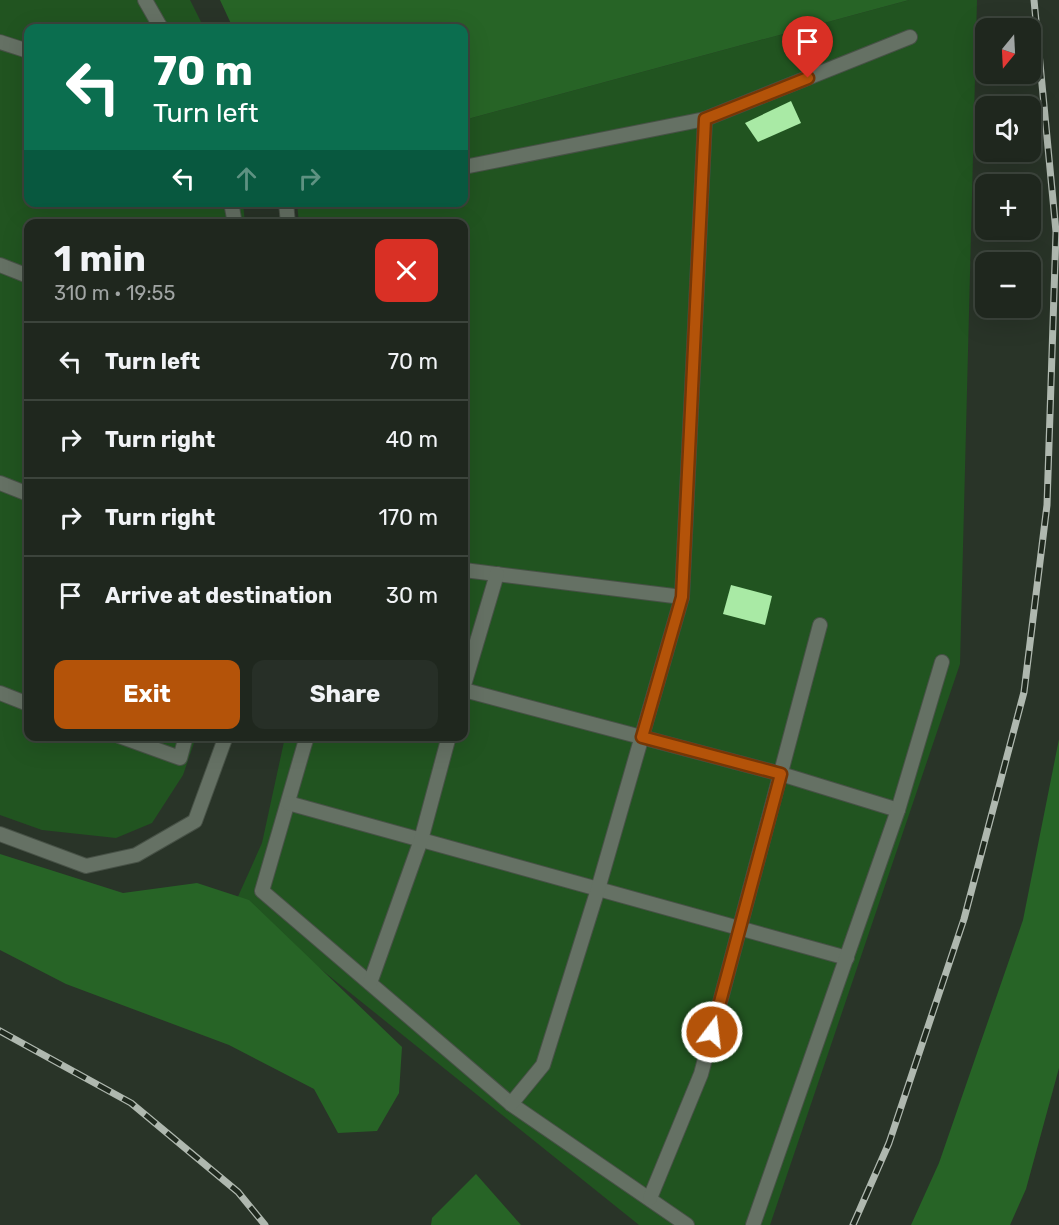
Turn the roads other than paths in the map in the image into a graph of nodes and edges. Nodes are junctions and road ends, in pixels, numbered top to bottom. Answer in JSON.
{"nodes":[{"id":1,"x":145,"y":0,"type":"edge"},
{"id":2,"x":159,"y":24,"type":"edge"},
{"id":3,"x":910,"y":37,"type":"dead end"},
{"id":4,"x":0,"y":42,"type":"edge"},
{"id":5,"x":24,"y":50,"type":"edge"},
{"id":6,"x":705,"y":119,"type":"junction"},
{"id":7,"x":468,"y":166,"type":"edge"},
{"id":8,"x":0,"y":265,"type":"edge"},
{"id":9,"x":24,"y":274,"type":"edge"},
{"id":10,"x":0,"y":483,"type":"edge"},
{"id":11,"x":24,"y":492,"type":"edge"},
{"id":12,"x":468,"y":570,"type":"edge"},
{"id":13,"x":497,"y":574,"type":"junction"},
{"id":14,"x":682,"y":597,"type":"junction"},
{"id":15,"x":820,"y":625,"type":"dead end"},
{"id":16,"x":942,"y":662,"type":"dead end"},
{"id":17,"x":468,"y":672,"type":"edge"},
{"id":18,"x":468,"y":691,"type":"edge"},
{"id":19,"x":0,"y":693,"type":"edge"},
{"id":20,"x":24,"y":702,"type":"edge"},
{"id":21,"x":642,"y":737,"type":"junction"},
{"id":22,"x":133,"y":741,"type":"edge"},
{"id":23,"x":185,"y":741,"type":"edge"},
{"id":24,"x":224,"y":741,"type":"edge"},
{"id":25,"x":306,"y":741,"type":"edge"},
{"id":26,"x":448,"y":741,"type":"edge"},
{"id":27,"x":781,"y":774,"type":"junction"},
{"id":28,"x":288,"y":803,"type":"junction"},
{"id":29,"x":898,"y":810,"type":"junction"},
{"id":30,"x":0,"y":834,"type":"edge"},
{"id":31,"x":421,"y":840,"type":"junction"},
{"id":32,"x":598,"y":889,"type":"junction"},
{"id":33,"x":739,"y":928,"type":"junction"},
{"id":34,"x":847,"y":958,"type":"junction"},
{"id":35,"x":370,"y":983,"type":"junction"},
{"id":36,"x":511,"y":1104,"type":"junction"},
{"id":37,"x":650,"y":1198,"type":"junction"},
{"id":38,"x":687,"y":1225,"type":"edge"},
{"id":39,"x":753,"y":1225,"type":"edge"}],
"edges":[{"from":1,"to":2,"type":"lane"},
{"from":3,"to":6,"type":"lane"},
{"from":4,"to":5,"type":"lane"},
{"from":6,"to":7,"type":"lane"},
{"from":6,"to":14,"type":"lane"},
{"from":8,"to":9,"type":"lane"},
{"from":10,"to":11,"type":"lane"},
{"from":12,"to":13,"type":"lane"},
{"from":13,"to":14,"type":"lane"},
{"from":13,"to":17,"type":"lane"},
{"from":14,"to":21,"type":"lane"},
{"from":15,"to":27,"type":"lane"},
{"from":16,"to":29,"type":"lane"},
{"from":18,"to":21,"type":"lane"},
{"from":19,"to":20,"type":"lane"},
{"from":21,"to":27,"type":"lane"},
{"from":21,"to":32,"type":"lane"},
{"from":22,"to":23,"type":"lane"},
{"from":24,"to":30,"type":"lane"},
{"from":25,"to":28,"type":"lane"},
{"from":26,"to":31,"type":"lane"},
{"from":27,"to":29,"type":"lane"},
{"from":27,"to":33,"type":"lane"},
{"from":28,"to":31,"type":"lane"},
{"from":28,"to":35,"type":"lane"},
{"from":29,"to":34,"type":"lane"},
{"from":31,"to":32,"type":"lane"},
{"from":31,"to":35,"type":"lane"},
{"from":32,"to":33,"type":"lane"},
{"from":32,"to":36,"type":"lane"},
{"from":33,"to":34,"type":"lane"},
{"from":33,"to":37,"type":"lane"},
{"from":34,"to":39,"type":"lane"},
{"from":35,"to":36,"type":"lane"},
{"from":36,"to":37,"type":"lane"},
{"from":37,"to":38,"type":"lane"}]}
